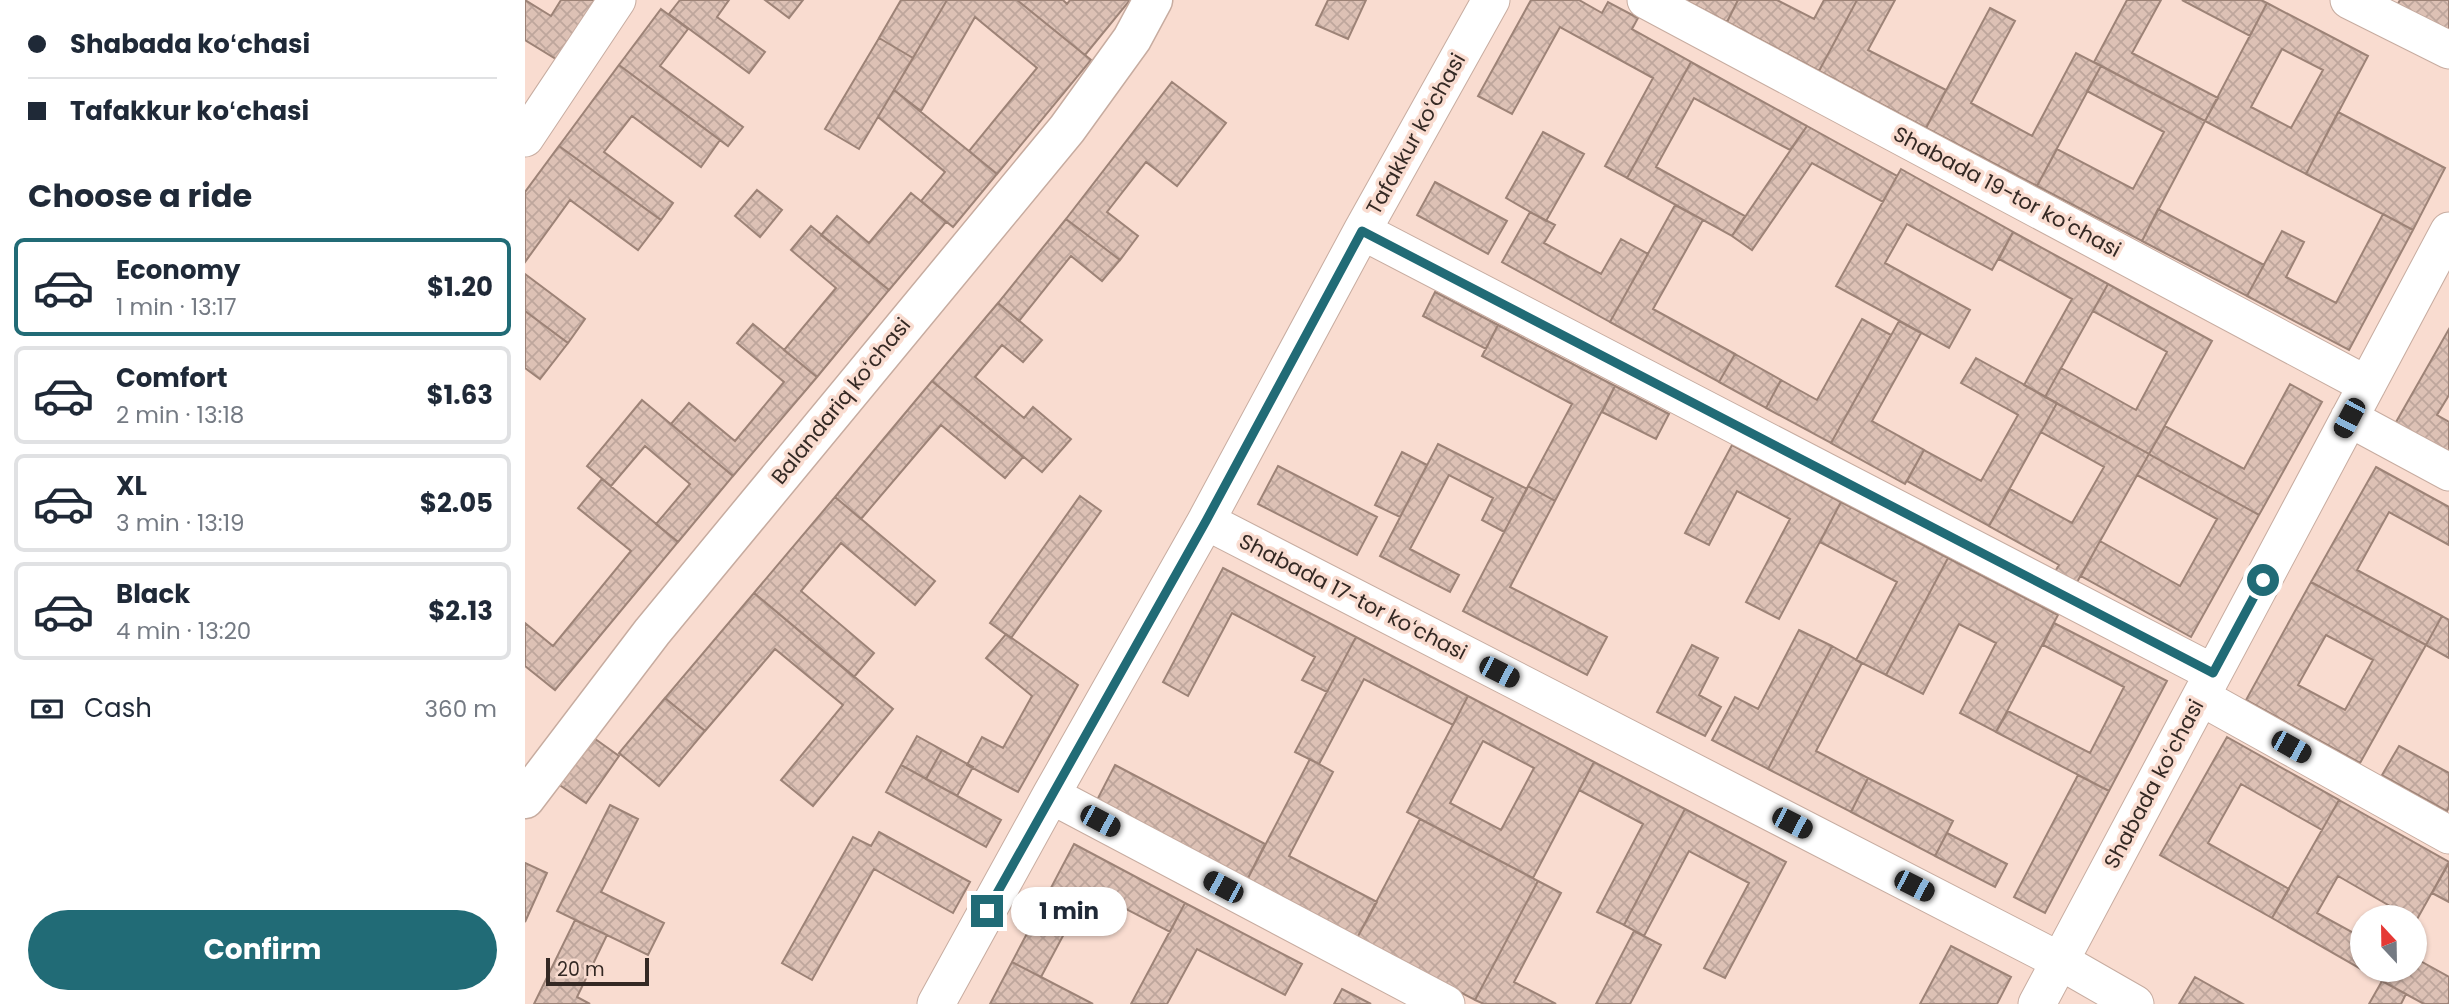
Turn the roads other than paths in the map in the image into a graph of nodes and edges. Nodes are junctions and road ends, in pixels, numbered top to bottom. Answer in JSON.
{"nodes":[{"id":1,"x":617,"y":0,"type":"edge"},
{"id":2,"x":1153,"y":0,"type":"edge"},
{"id":3,"x":1491,"y":0,"type":"edge"},
{"id":4,"x":1646,"y":0,"type":"edge"},
{"id":5,"x":2350,"y":0,"type":"edge"},
{"id":6,"x":2449,"y":50,"type":"edge"},
{"id":7,"x":525,"y":138,"type":"edge"},
{"id":8,"x":1362,"y":231,"type":"junction"},
{"id":9,"x":2449,"y":231,"type":"edge"},
{"id":10,"x":2367,"y":385,"type":"junction"},
{"id":11,"x":2349,"y":418,"type":"junction"},
{"id":12,"x":2449,"y":472,"type":"edge"},
{"id":13,"x":1206,"y":521,"type":"junction"},
{"id":14,"x":2207,"y":685,"type":"junction"},
{"id":15,"x":1051,"y":795,"type":"junction"},
{"id":16,"x":525,"y":799,"type":"edge"},
{"id":17,"x":2449,"y":835,"type":"edge"},
{"id":18,"x":2060,"y":961,"type":"junction"},
{"id":19,"x":936,"y":1004,"type":"edge"},
{"id":20,"x":1445,"y":1004,"type":"edge"},
{"id":21,"x":2037,"y":1004,"type":"edge"},
{"id":22,"x":2135,"y":1004,"type":"edge"}],
"edges":[{"from":1,"to":7,"type":"street"},
{"from":2,"to":16,"type":"street","name":"Balandariq koʻchasi"},
{"from":3,"to":8,"type":"street","name":"Tafakkur koʻchasi"},
{"from":4,"to":10,"type":"street","name":"Shabada 19-tor koʻchasi"},
{"from":5,"to":6,"type":"street"},
{"from":8,"to":13,"type":"street","name":"Tafakkur koʻchasi"},
{"from":8,"to":14,"type":"street"},
{"from":9,"to":10,"type":"street","name":"Shabada koʻchasi"},
{"from":10,"to":11,"type":"street","name":"Shabada koʻchasi"},
{"from":11,"to":12,"type":"street"},
{"from":11,"to":14,"type":"street","name":"Shabada koʻchasi"},
{"from":13,"to":15,"type":"street","name":"Tafakkur koʻchasi"},
{"from":13,"to":18,"type":"street","name":"Shabada 17-tor koʻchasi"},
{"from":14,"to":17,"type":"street"},
{"from":14,"to":18,"type":"street","name":"Shabada koʻchasi"},
{"from":15,"to":19,"type":"street","name":"Tafakkur koʻchasi"},
{"from":15,"to":20,"type":"street"},
{"from":18,"to":21,"type":"street","name":"Shabada koʻchasi"},
{"from":18,"to":22,"type":"street","name":"Shabada 17-tor koʻchasi"}]}
